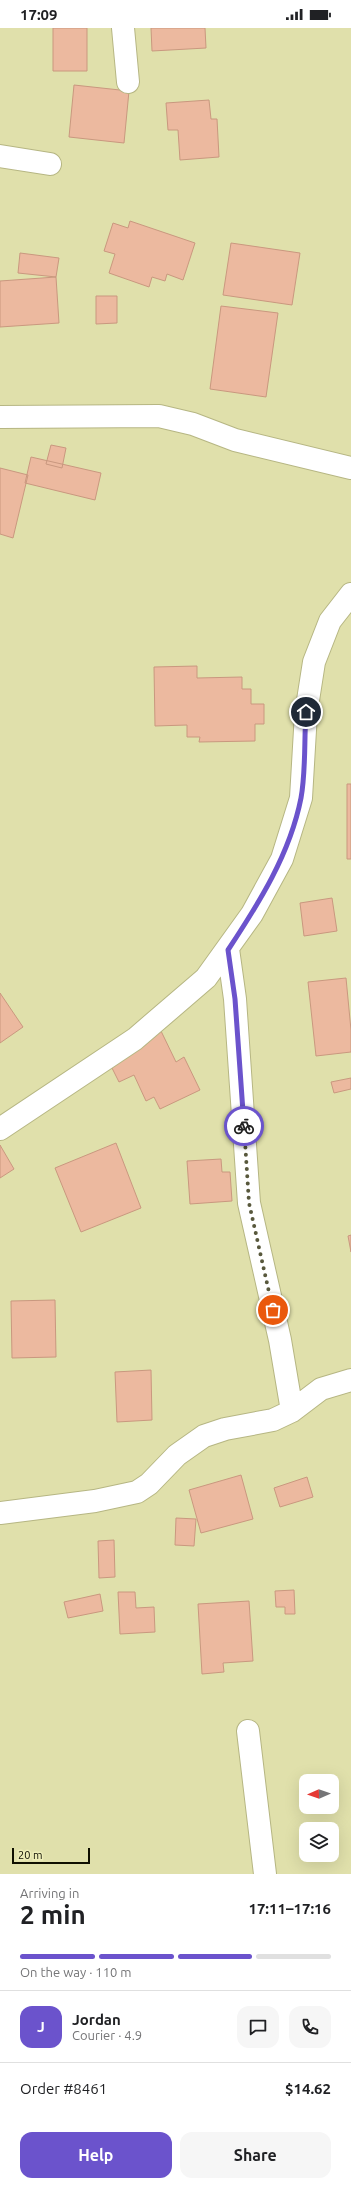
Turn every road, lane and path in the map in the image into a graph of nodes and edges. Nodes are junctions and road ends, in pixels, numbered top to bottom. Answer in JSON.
{"nodes":[{"id":1,"x":124,"y":28,"type":"edge"},
{"id":2,"x":128,"y":82,"type":"dead end"},
{"id":3,"x":0,"y":156,"type":"edge"},
{"id":4,"x":50,"y":164,"type":"dead end"},
{"id":5,"x":0,"y":418,"type":"edge"},
{"id":6,"x":351,"y":468,"type":"edge"},
{"id":7,"x":351,"y":594,"type":"edge"},
{"id":8,"x":228,"y":950,"type":"junction"},
{"id":9,"x":0,"y":1129,"type":"edge"},
{"id":10,"x":351,"y":1380,"type":"edge"},
{"id":11,"x":292,"y":1411,"type":"junction"},
{"id":12,"x":0,"y":1513,"type":"edge"},
{"id":13,"x":248,"y":1731,"type":"dead end"},
{"id":14,"x":265,"y":1874,"type":"edge"}],
"edges":[{"from":1,"to":2,"type":"street"},
{"from":3,"to":4,"type":"street"},
{"from":5,"to":6,"type":"street"},
{"from":7,"to":8,"type":"street"},
{"from":8,"to":9,"type":"street"},
{"from":8,"to":11,"type":"street"},
{"from":10,"to":11,"type":"street"},
{"from":11,"to":12,"type":"street"},
{"from":13,"to":14,"type":"street"}]}
